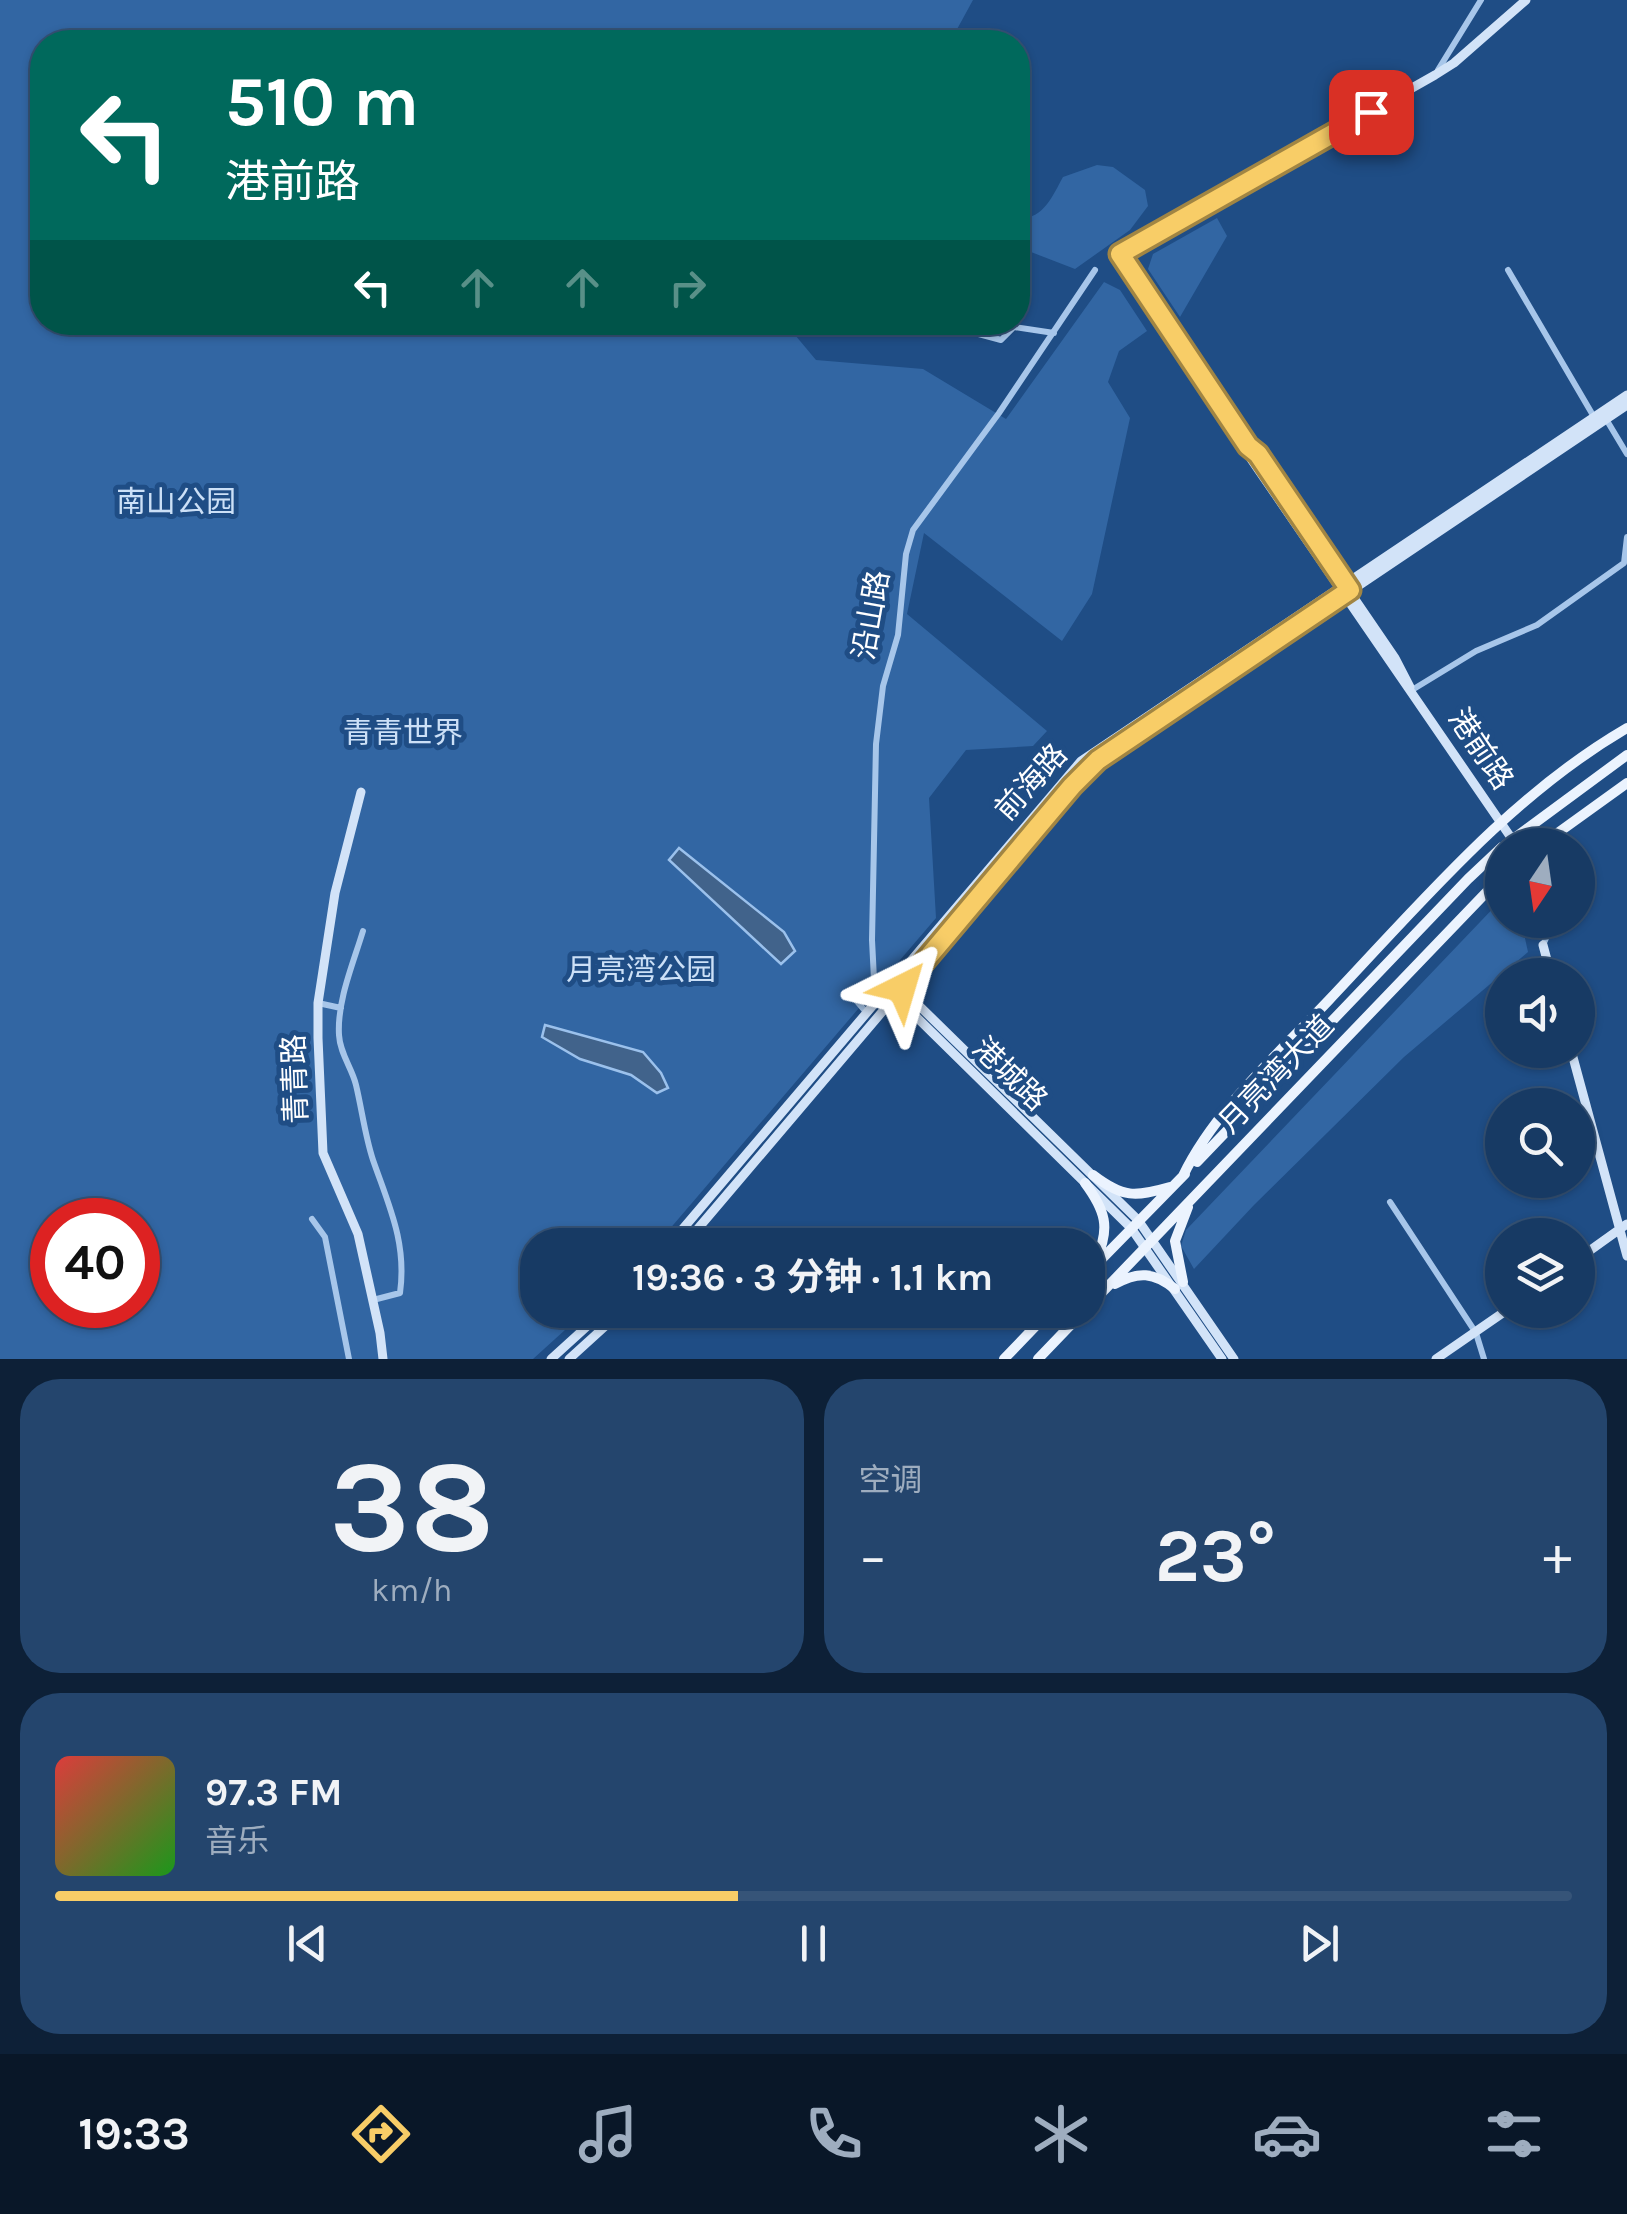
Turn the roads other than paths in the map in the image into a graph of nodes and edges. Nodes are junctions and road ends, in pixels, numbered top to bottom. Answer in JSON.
{"nodes":[{"id":1,"x":1481,"y":0,"type":"edge"},
{"id":2,"x":1526,"y":0,"type":"edge"},
{"id":3,"x":1435,"y":75,"type":"junction"},
{"id":4,"x":1095,"y":270,"type":"dead end"},
{"id":5,"x":1508,"y":270,"type":"dead end"},
{"id":6,"x":1030,"y":327,"type":"edge"},
{"id":7,"x":1054,"y":333,"type":"junction"},
{"id":8,"x":980,"y":335,"type":"edge"},
{"id":9,"x":1007,"y":335,"type":"edge"},
{"id":10,"x":1627,"y":395,"type":"edge"},
{"id":11,"x":1627,"y":405,"type":"edge"},
{"id":12,"x":1594,"y":417,"type":"junction"},
{"id":13,"x":1606,"y":419,"type":"junction"},
{"id":14,"x":1627,"y":454,"type":"edge"},
{"id":15,"x":1627,"y":537,"type":"edge"},
{"id":16,"x":1344,"y":589,"type":"junction"},
{"id":17,"x":1411,"y":689,"type":"junction"},
{"id":18,"x":1627,"y":728,"type":"edge"},
{"id":19,"x":1627,"y":755,"type":"edge"},
{"id":20,"x":1627,"y":783,"type":"edge"},
{"id":21,"x":361,"y":792,"type":"dead end"},
{"id":22,"x":1496,"y":828,"type":"edge"},
{"id":23,"x":1528,"y":828,"type":"edge"},
{"id":24,"x":1565,"y":828,"type":"edge"},
{"id":25,"x":1485,"y":863,"type":"edge"},
{"id":26,"x":1485,"y":894,"type":"edge"},
{"id":27,"x":363,"y":932,"type":"dead end"},
{"id":28,"x":1546,"y":938,"type":"edge"},
{"id":29,"x":1543,"y":945,"type":"joint"},
{"id":30,"x":1546,"y":958,"type":"edge"},
{"id":31,"x":890,"y":984,"type":"junction"},
{"id":32,"x":898,"y":992,"type":"junction"},
{"id":33,"x":318,"y":1003,"type":"junction"},
{"id":34,"x":342,"y":1008,"type":"junction"},
{"id":35,"x":866,"y":1012,"type":"junction"},
{"id":36,"x":1576,"y":1068,"type":"edge"},
{"id":37,"x":1089,"y":1179,"type":"junction"},
{"id":38,"x":1180,"y":1181,"type":"junction"},
{"id":39,"x":1198,"y":1192,"type":"junction"},
{"id":40,"x":1390,"y":1202,"type":"dead end"},
{"id":41,"x":312,"y":1219,"type":"dead end"},
{"id":42,"x":1134,"y":1224,"type":"junction"},
{"id":43,"x":1623,"y":1226,"type":"edge"},
{"id":44,"x":684,"y":1228,"type":"edge"},
{"id":45,"x":698,"y":1228,"type":"edge"},
{"id":46,"x":1105,"y":1230,"type":"edge"},
{"id":47,"x":1149,"y":1242,"type":"junction"},
{"id":48,"x":1595,"y":1247,"type":"edge"},
{"id":49,"x":1105,"y":1254,"type":"edge"},
{"id":50,"x":1627,"y":1256,"type":"edge"},
{"id":51,"x":1179,"y":1286,"type":"junction"},
{"id":52,"x":1105,"y":1288,"type":"edge"},
{"id":53,"x":1105,"y":1290,"type":"edge"},
{"id":54,"x":373,"y":1300,"type":"junction"},
{"id":55,"x":1485,"y":1326,"type":"edge"},
{"id":56,"x":585,"y":1328,"type":"edge"},
{"id":57,"x":603,"y":1328,"type":"edge"},
{"id":58,"x":1034,"y":1328,"type":"edge"},
{"id":59,"x":1067,"y":1328,"type":"edge"},
{"id":60,"x":1476,"y":1333,"type":"junction"},
{"id":61,"x":349,"y":1359,"type":"edge"},
{"id":62,"x":383,"y":1359,"type":"edge"},
{"id":63,"x":551,"y":1359,"type":"edge"},
{"id":64,"x":569,"y":1359,"type":"edge"},
{"id":65,"x":1004,"y":1359,"type":"edge"},
{"id":66,"x":1038,"y":1359,"type":"edge"},
{"id":67,"x":1222,"y":1359,"type":"edge"},
{"id":68,"x":1234,"y":1359,"type":"edge"},
{"id":69,"x":1436,"y":1359,"type":"edge"},
{"id":70,"x":1484,"y":1359,"type":"edge"}],
"edges":[{"from":1,"to":3,"type":"street"},
{"from":2,"to":3,"type":"street"},
{"from":3,"to":16,"type":"street","name":"港前路"},
{"from":4,"to":7,"type":"street","name":"沿山路"},
{"from":5,"to":12,"type":"street"},
{"from":6,"to":7,"type":"street"},
{"from":7,"to":35,"type":"street","name":"沿山路"},
{"from":8,"to":9,"type":"street"},
{"from":10,"to":12,"type":"street","name":"前海路"},
{"from":11,"to":13,"type":"street","name":"前海路"},
{"from":12,"to":16,"type":"street","name":"前海路"},
{"from":13,"to":14,"type":"street"},
{"from":13,"to":16,"type":"street","name":"前海路"},
{"from":15,"to":17,"type":"street"},
{"from":16,"to":17,"type":"street","name":"港前路"},
{"from":16,"to":31,"type":"street","name":"前海路"},
{"from":16,"to":32,"type":"street","name":"前海路"},
{"from":17,"to":22,"type":"street","name":"港前路"},
{"from":18,"to":38,"type":"main road"},
{"from":19,"to":23,"type":"main road","name":"月亮湾大道"},
{"from":20,"to":24,"type":"main road"},
{"from":21,"to":33,"type":"street","name":"青青路"},
{"from":25,"to":38,"type":"main road","name":"月亮湾大道"},
{"from":26,"to":39,"type":"main road","name":"月亮湾大道"},
{"from":27,"to":34,"type":"street"},
{"from":28,"to":29,"type":"street"},
{"from":29,"to":30,"type":"street"},
{"from":31,"to":32,"type":"street","name":"港城路"},
{"from":31,"to":35,"type":"street","name":"前海路"},
{"from":32,"to":37,"type":"street","name":"港城路"},
{"from":32,"to":45,"type":"street","name":"前海路"},
{"from":33,"to":34,"type":"street"},
{"from":33,"to":54,"type":"street","name":"青青路"},
{"from":34,"to":54,"type":"street"},
{"from":35,"to":44,"type":"street","name":"前海路"},
{"from":36,"to":43,"type":"street"},
{"from":37,"to":38,"type":"main road"},
{"from":37,"to":42,"type":"street","name":"港城路"},
{"from":37,"to":46,"type":"main road"},
{"from":38,"to":42,"type":"main road","name":"月亮湾大道"},
{"from":39,"to":47,"type":"main road","name":"月亮湾大道"},
{"from":39,"to":51,"type":"main road"},
{"from":40,"to":60,"type":"street"},
{"from":41,"to":61,"type":"street"},
{"from":42,"to":47,"type":"street","name":"港城路"},
{"from":42,"to":49,"type":"main road","name":"月亮湾大道"},
{"from":43,"to":48,"type":"street"},
{"from":43,"to":50,"type":"street"},
{"from":47,"to":51,"type":"street","name":"港城路"},
{"from":47,"to":52,"type":"main road","name":"月亮湾大道"},
{"from":51,"to":53,"type":"main road"},
{"from":51,"to":67,"type":"street"},
{"from":51,"to":68,"type":"street"},
{"from":54,"to":62,"type":"street","name":"青青路"},
{"from":55,"to":60,"type":"street"},
{"from":56,"to":63,"type":"street"},
{"from":57,"to":64,"type":"street"},
{"from":58,"to":65,"type":"main road"},
{"from":59,"to":66,"type":"main road","name":"月亮湾大道"},
{"from":60,"to":69,"type":"street"},
{"from":60,"to":70,"type":"street"}]}
